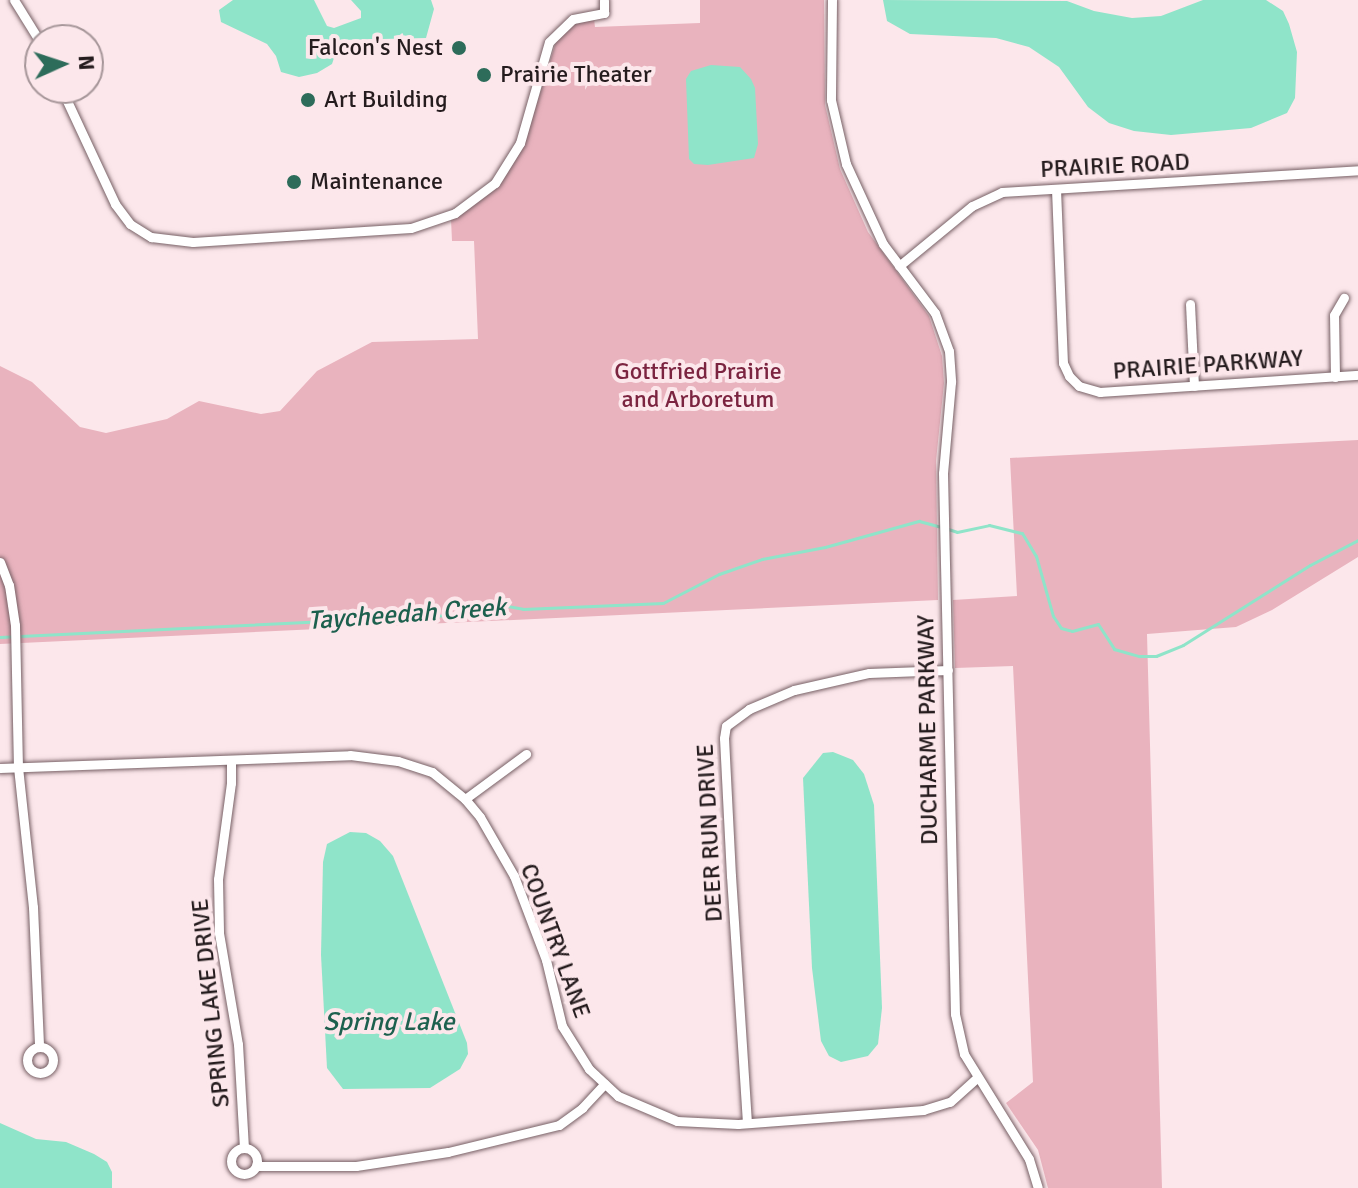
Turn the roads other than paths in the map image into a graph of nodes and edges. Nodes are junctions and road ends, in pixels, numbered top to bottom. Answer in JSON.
{"nodes":[{"id":1,"x":14,"y":0,"type":"edge"},
{"id":2,"x":604,"y":0,"type":"edge"},
{"id":3,"x":832,"y":0,"type":"edge"},
{"id":4,"x":29,"y":24,"type":"edge"},
{"id":5,"x":68,"y":104,"type":"edge"},
{"id":6,"x":1358,"y":170,"type":"edge"},
{"id":7,"x":1056,"y":189,"type":"junction"},
{"id":8,"x":899,"y":266,"type":"junction"},
{"id":9,"x":1344,"y":298,"type":"dead end"},
{"id":10,"x":1190,"y":304,"type":"dead end"},
{"id":11,"x":1358,"y":375,"type":"edge"},
{"id":12,"x":1335,"y":377,"type":"junction"},
{"id":13,"x":1194,"y":386,"type":"junction"},
{"id":14,"x":0,"y":562,"type":"edge"},
{"id":15,"x":948,"y":670,"type":"junction"},
{"id":16,"x":526,"y":754,"type":"dead end"},
{"id":17,"x":231,"y":761,"type":"junction"},
{"id":18,"x":18,"y":767,"type":"junction"},
{"id":19,"x":0,"y":768,"type":"edge"},
{"id":20,"x":465,"y":799,"type":"junction"},
{"id":21,"x":39,"y":1047,"type":"dead end"},
{"id":22,"x":977,"y":1078,"type":"junction"},
{"id":23,"x":604,"y":1084,"type":"junction"},
{"id":24,"x":747,"y":1123,"type":"junction"},
{"id":25,"x":244,"y":1147,"type":"junction"},
{"id":26,"x":256,"y":1166,"type":"junction"},
{"id":27,"x":1038,"y":1188,"type":"edge"}],
"edges":[{"from":1,"to":4,"type":"street"},
{"from":2,"to":5,"type":"street"},
{"from":3,"to":8,"type":"street","name":"DUCHARME PARKWAY"},
{"from":6,"to":7,"type":"street","name":"PRAIRIE ROAD"},
{"from":7,"to":8,"type":"street","name":"PRAIRIE ROAD"},
{"from":7,"to":13,"type":"street","name":"PRAIRIE PARKWAY"},
{"from":8,"to":15,"type":"street","name":"DUCHARME PARKWAY"},
{"from":9,"to":12,"type":"street"},
{"from":10,"to":13,"type":"street"},
{"from":11,"to":12,"type":"street","name":"PRAIRIE PARKWAY"},
{"from":12,"to":13,"type":"street","name":"PRAIRIE PARKWAY"},
{"from":14,"to":18,"type":"street"},
{"from":15,"to":22,"type":"street","name":"DUCHARME PARKWAY"},
{"from":15,"to":24,"type":"street","name":"DEER RUN DRIVE"},
{"from":16,"to":20,"type":"street"},
{"from":17,"to":18,"type":"street","name":"COUNTRY LANE"},
{"from":17,"to":20,"type":"street","name":"COUNTRY LANE"},
{"from":17,"to":25,"type":"street","name":"SPRING LAKE DRIVE"},
{"from":18,"to":19,"type":"street","name":"COUNTRY LANE"},
{"from":18,"to":21,"type":"street"},
{"from":20,"to":23,"type":"street","name":"COUNTRY LANE"},
{"from":22,"to":24,"type":"street","name":"COUNTRY LANE"},
{"from":22,"to":27,"type":"street","name":"DUCHARME PARKWAY"},
{"from":23,"to":24,"type":"street","name":"COUNTRY LANE"},
{"from":23,"to":26,"type":"street","name":"SPRING LAKE DRIVE"},
{"from":25,"to":26,"type":"street","name":"SPRING LAKE DRIVE"},
{"from":25,"to":26,"type":"street","name":"SPRING LAKE DRIVE"}]}
